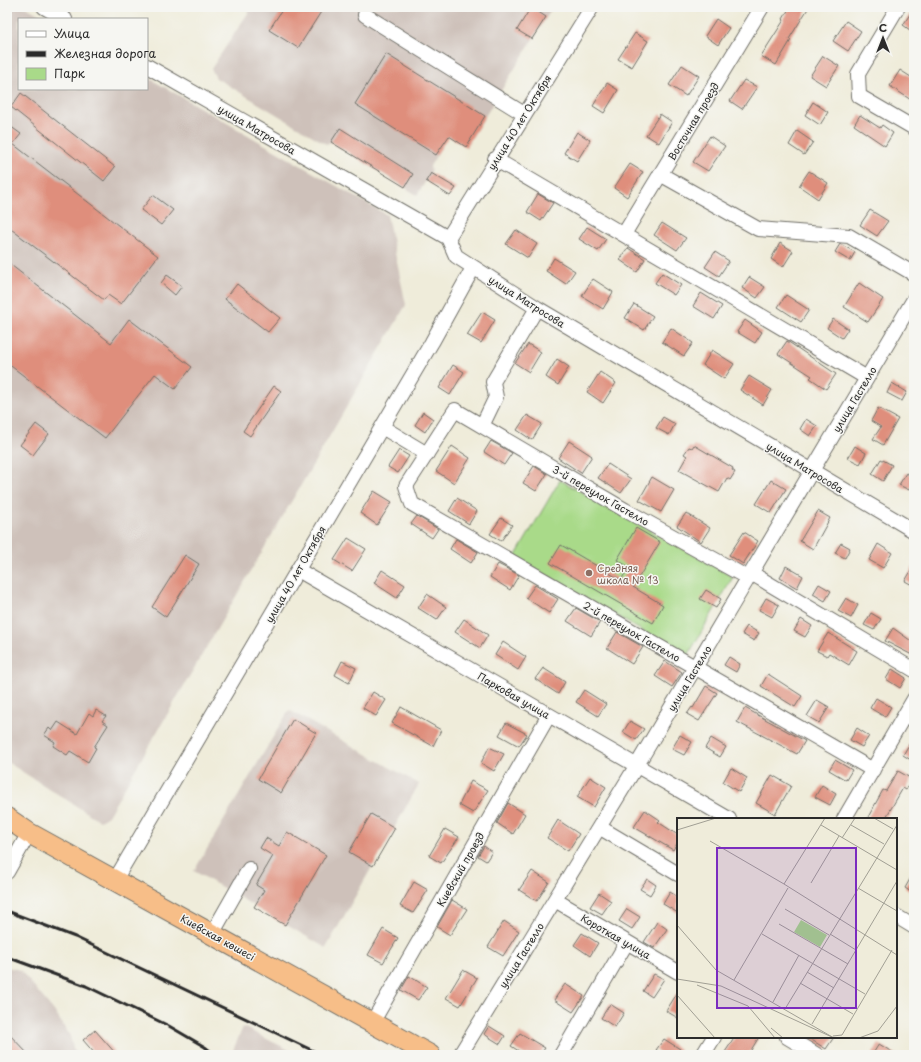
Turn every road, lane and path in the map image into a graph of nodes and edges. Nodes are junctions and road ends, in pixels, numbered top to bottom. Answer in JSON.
{"nodes":[{"id":1,"x":44,"y":7,"type":"edge"},
{"id":2,"x":762,"y":7,"type":"edge"},
{"id":3,"x":898,"y":7,"type":"edge"},
{"id":4,"x":588,"y":9,"type":"edge"},
{"id":5,"x":365,"y":15,"type":"dead end"},
{"id":6,"x":63,"y":18,"type":"edge"},
{"id":7,"x":148,"y":67,"type":"edge"},
{"id":8,"x":524,"y":114,"type":"junction"},
{"id":9,"x":914,"y":128,"type":"edge"},
{"id":10,"x":495,"y":159,"type":"junction"},
{"id":11,"x":660,"y":174,"type":"junction"},
{"id":12,"x":624,"y":234,"type":"junction"},
{"id":13,"x":448,"y":238,"type":"junction"},
{"id":14,"x":473,"y":268,"type":"junction"},
{"id":15,"x":914,"y":274,"type":"edge"},
{"id":16,"x":914,"y":299,"type":"edge"},
{"id":17,"x":537,"y":308,"type":"junction"},
{"id":18,"x":867,"y":378,"type":"junction"},
{"id":19,"x":482,"y":426,"type":"junction"},
{"id":20,"x":382,"y":428,"type":"junction"},
{"id":21,"x":427,"y":454,"type":"junction"},
{"id":22,"x":811,"y":470,"type":"junction"},
{"id":23,"x":914,"y":531,"type":"edge"},
{"id":24,"x":298,"y":570,"type":"junction"},
{"id":25,"x":749,"y":575,"type":"junction"},
{"id":26,"x":695,"y":668,"type":"junction"},
{"id":27,"x":914,"y":670,"type":"edge"},
{"id":28,"x":914,"y":699,"type":"edge"},
{"id":29,"x":548,"y":715,"type":"junction"},
{"id":30,"x":637,"y":766,"type":"junction"},
{"id":31,"x":873,"y":770,"type":"junction"},
{"id":32,"x":7,"y":818,"type":"edge"},
{"id":33,"x":728,"y":818,"type":"edge"},
{"id":34,"x":845,"y":818,"type":"edge"},
{"id":35,"x":599,"y":827,"type":"junction"},
{"id":36,"x":29,"y":832,"type":"junction"},
{"id":37,"x":249,"y":869,"type":"dead end"},
{"id":38,"x":7,"y":872,"type":"edge"},
{"id":39,"x":677,"y":873,"type":"edge"},
{"id":40,"x":115,"y":880,"type":"junction"},
{"id":41,"x":555,"y":900,"type":"junction"},
{"id":42,"x":897,"y":917,"type":"edge"},
{"id":43,"x":914,"y":927,"type":"edge"},
{"id":44,"x":212,"y":934,"type":"junction"},
{"id":45,"x":627,"y":942,"type":"junction"},
{"id":46,"x":677,"y":971,"type":"edge"},
{"id":47,"x":372,"y":1023,"type":"junction"},
{"id":48,"x":713,"y":1038,"type":"edge"},
{"id":49,"x":789,"y":1038,"type":"edge"},
{"id":50,"x":430,"y":1055,"type":"edge"},
{"id":51,"x":460,"y":1055,"type":"edge"},
{"id":52,"x":561,"y":1055,"type":"edge"},
{"id":53,"x":703,"y":1055,"type":"edge"},
{"id":54,"x":817,"y":1055,"type":"edge"}],
"edges":[{"from":1,"to":6,"type":"street"},
{"from":2,"to":11,"type":"street","name":"Восточная проезд"},
{"from":3,"to":9,"type":"street"},
{"from":4,"to":8,"type":"street","name":"улица 40 лет Октября"},
{"from":5,"to":8,"type":"street"},
{"from":7,"to":13,"type":"street","name":"улица Матросова"},
{"from":8,"to":10,"type":"street","name":"улица 40 лет Октября"},
{"from":10,"to":12,"type":"street"},
{"from":10,"to":13,"type":"street","name":"улица 40 лет Октября"},
{"from":11,"to":12,"type":"street","name":"Восточная проезд"},
{"from":11,"to":15,"type":"street"},
{"from":12,"to":18,"type":"street"},
{"from":13,"to":14,"type":"street","name":"улица Матросова"},
{"from":14,"to":17,"type":"street","name":"улица Матросова"},
{"from":14,"to":20,"type":"street","name":"улица 40 лет Октября"},
{"from":16,"to":18,"type":"street","name":"улица Гастелло"},
{"from":17,"to":19,"type":"street"},
{"from":17,"to":22,"type":"street","name":"улица Матросова"},
{"from":18,"to":22,"type":"street","name":"улица Гастелло"},
{"from":19,"to":21,"type":"street","name":"3-й переулок Гастелло"},
{"from":19,"to":25,"type":"street","name":"3-й переулок Гастелло"},
{"from":20,"to":21,"type":"street"},
{"from":20,"to":24,"type":"street","name":"улица 40 лет Октября"},
{"from":21,"to":26,"type":"street","name":"2-й переулок Гастелло"},
{"from":22,"to":23,"type":"street","name":"улица Матросова"},
{"from":22,"to":25,"type":"street","name":"улица Гастелло"},
{"from":24,"to":29,"type":"street","name":"Парковая улица"},
{"from":24,"to":40,"type":"street","name":"улица 40 лет Октября"},
{"from":25,"to":26,"type":"street","name":"улица Гастелло"},
{"from":25,"to":27,"type":"street","name":"3-й переулок Гастелло"},
{"from":26,"to":30,"type":"street","name":"улица Гастелло"},
{"from":26,"to":31,"type":"street","name":"2-й переулок Гастелло"},
{"from":28,"to":31,"type":"street"},
{"from":29,"to":30,"type":"street","name":"Парковая улица"},
{"from":29,"to":47,"type":"street","name":"Киевский проезд"},
{"from":30,"to":33,"type":"street","name":"Парковая улица"},
{"from":30,"to":35,"type":"street","name":"улица Гастелло"},
{"from":31,"to":34,"type":"street"},
{"from":32,"to":36,"type":"highway","name":"Киевская көшесі"},
{"from":35,"to":39,"type":"street"},
{"from":35,"to":41,"type":"street","name":"улица Гастелло"},
{"from":36,"to":38,"type":"street"},
{"from":36,"to":40,"type":"highway","name":"Киевская көшесі"},
{"from":37,"to":44,"type":"street"},
{"from":40,"to":44,"type":"highway","name":"Киевская көшесі"},
{"from":41,"to":45,"type":"street","name":"Короткая улица"},
{"from":41,"to":51,"type":"street","name":"улица Гастелло"},
{"from":42,"to":43,"type":"street"},
{"from":44,"to":47,"type":"highway","name":"Киевская көшесі"},
{"from":45,"to":46,"type":"street","name":"Короткая улица"},
{"from":45,"to":52,"type":"street"},
{"from":47,"to":50,"type":"highway","name":"Киевская көшесі"},
{"from":48,"to":53,"type":"street"},
{"from":49,"to":54,"type":"street"}]}
